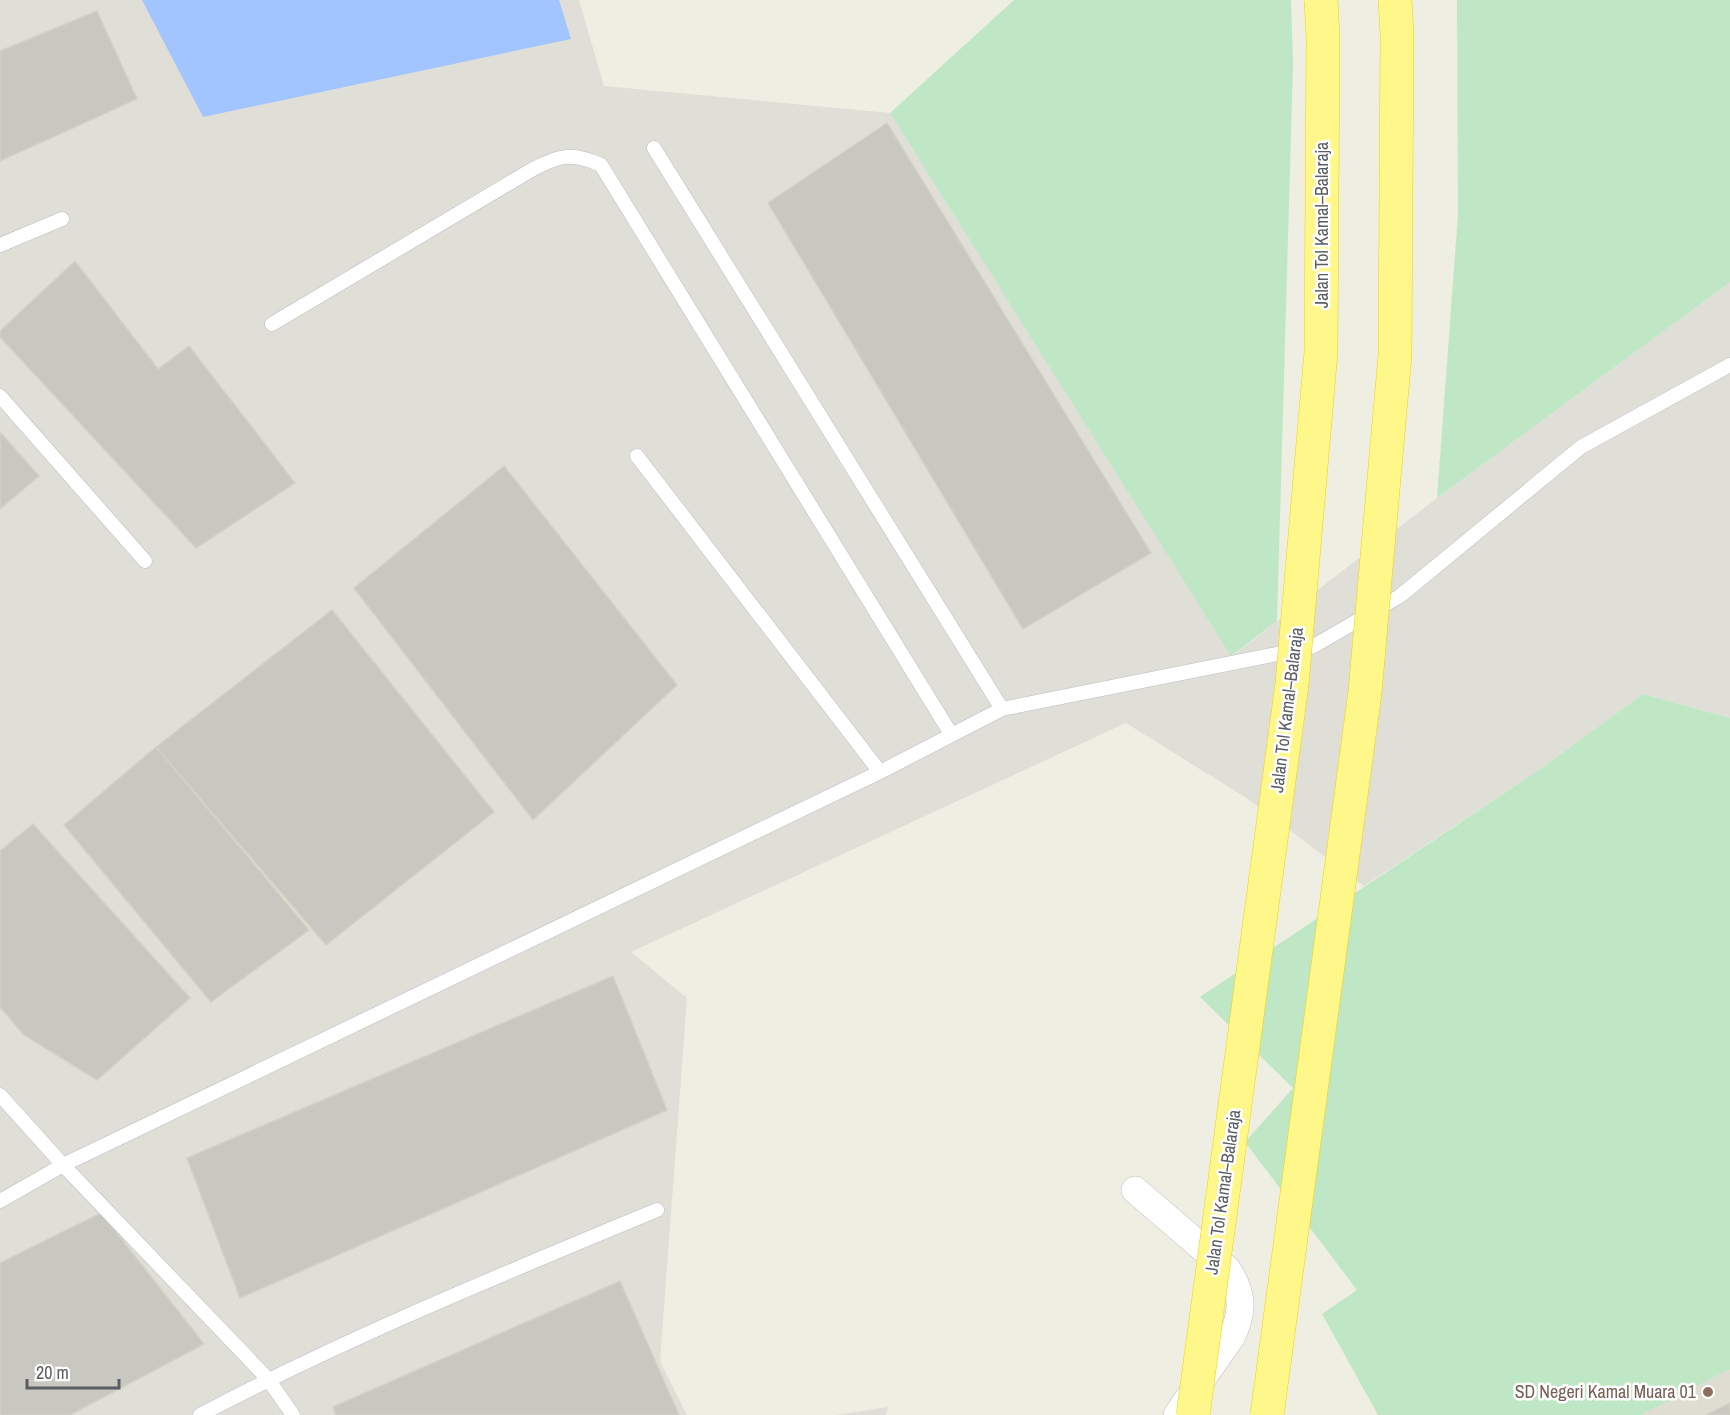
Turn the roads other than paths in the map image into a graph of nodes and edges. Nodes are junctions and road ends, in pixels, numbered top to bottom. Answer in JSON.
{"nodes":[{"id":1,"x":1322,"y":0,"type":"edge"},
{"id":2,"x":1395,"y":0,"type":"edge"},
{"id":3,"x":654,"y":148,"type":"dead end"},
{"id":4,"x":62,"y":219,"type":"dead end"},
{"id":5,"x":0,"y":245,"type":"edge"},
{"id":6,"x":272,"y":324,"type":"dead end"},
{"id":7,"x":1730,"y":365,"type":"edge"},
{"id":8,"x":0,"y":396,"type":"edge"},
{"id":9,"x":637,"y":456,"type":"dead end"},
{"id":10,"x":145,"y":561,"type":"dead end"},
{"id":11,"x":1002,"y":709,"type":"junction"},
{"id":12,"x":951,"y":734,"type":"junction"},
{"id":13,"x":880,"y":772,"type":"junction"},
{"id":14,"x":0,"y":1095,"type":"edge"},
{"id":15,"x":63,"y":1165,"type":"junction"},
{"id":16,"x":1135,"y":1190,"type":"dead end"},
{"id":17,"x":0,"y":1201,"type":"edge"},
{"id":18,"x":657,"y":1210,"type":"dead end"},
{"id":19,"x":268,"y":1379,"type":"junction"},
{"id":20,"x":200,"y":1415,"type":"edge"},
{"id":21,"x":293,"y":1415,"type":"edge"},
{"id":22,"x":1177,"y":1415,"type":"edge"},
{"id":23,"x":1193,"y":1415,"type":"edge"},
{"id":24,"x":1268,"y":1415,"type":"edge"}],
"edges":[{"from":1,"to":23,"type":"highway","name":"Jalan Tol Kamal–Balaraja","bridge":true},
{"from":2,"to":24,"type":"highway","bridge":true},
{"from":3,"to":11,"type":"lane"},
{"from":4,"to":5,"type":"lane"},
{"from":6,"to":12,"type":"lane"},
{"from":7,"to":11,"type":"lane"},
{"from":8,"to":10,"type":"lane"},
{"from":9,"to":13,"type":"lane"},
{"from":11,"to":12,"type":"lane"},
{"from":12,"to":13,"type":"lane"},
{"from":13,"to":15,"type":"lane"},
{"from":14,"to":15,"type":"lane"},
{"from":15,"to":17,"type":"lane"},
{"from":15,"to":19,"type":"lane"},
{"from":16,"to":22,"type":"street"},
{"from":18,"to":19,"type":"lane"},
{"from":19,"to":20,"type":"lane"},
{"from":19,"to":21,"type":"lane"}]}
